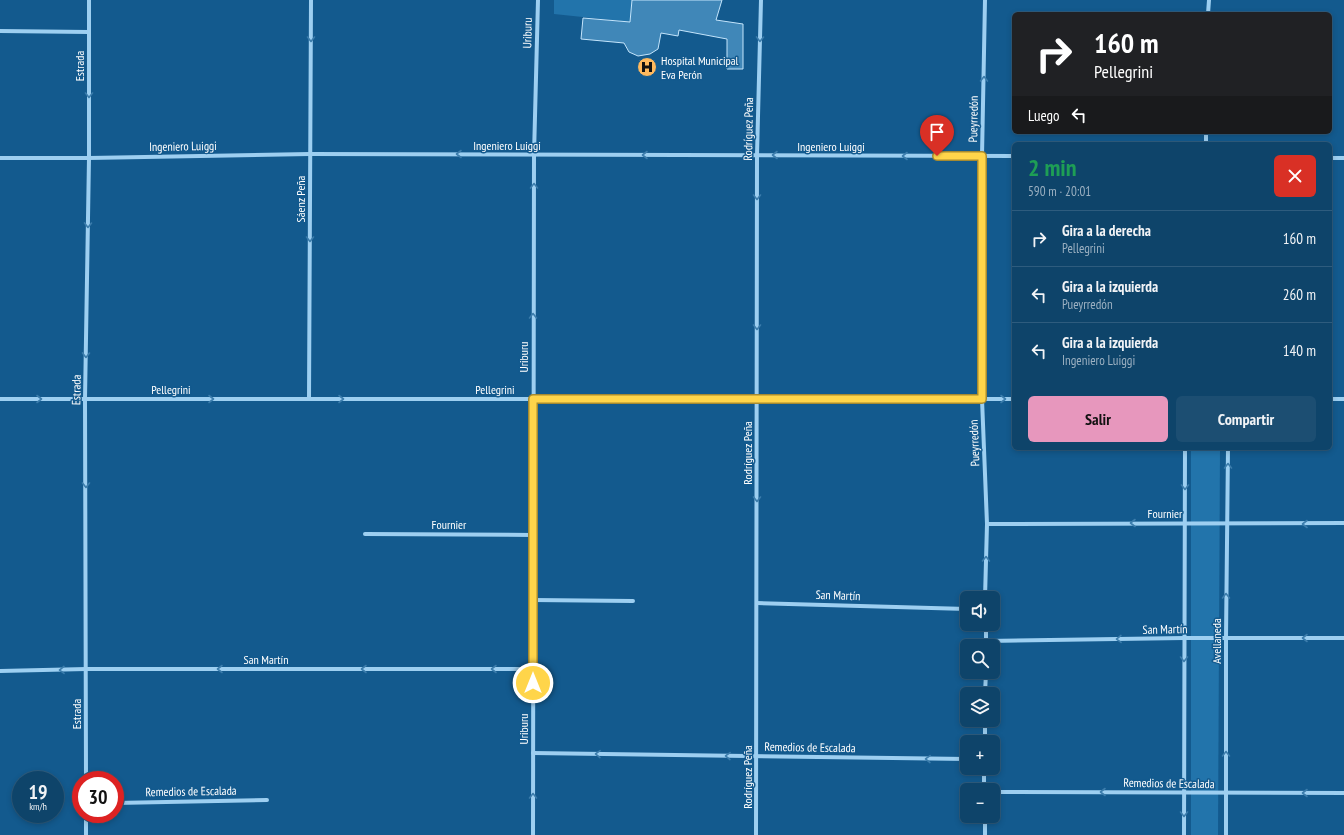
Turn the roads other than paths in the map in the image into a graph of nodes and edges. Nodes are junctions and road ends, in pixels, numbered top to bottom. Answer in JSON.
{"nodes":[{"id":1,"x":89,"y":0,"type":"edge"},
{"id":2,"x":311,"y":0,"type":"edge"},
{"id":3,"x":538,"y":0,"type":"edge"},
{"id":4,"x":761,"y":0,"type":"edge"},
{"id":5,"x":985,"y":0,"type":"edge"},
{"id":6,"x":1209,"y":0,"type":"edge"},
{"id":7,"x":1208,"y":12,"type":"edge"},
{"id":8,"x":0,"y":32,"type":"edge"},
{"id":9,"x":89,"y":32,"type":"junction"},
{"id":10,"x":310,"y":154,"type":"junction"},
{"id":11,"x":534,"y":155,"type":"junction"},
{"id":12,"x":758,"y":155,"type":"junction"},
{"id":13,"x":982,"y":156,"type":"junction"},
{"id":14,"x":1012,"y":156,"type":"edge"},
{"id":15,"x":0,"y":158,"type":"edge"},
{"id":16,"x":89,"y":158,"type":"junction"},
{"id":17,"x":1332,"y":158,"type":"edge"},
{"id":18,"x":1344,"y":158,"type":"edge"},
{"id":19,"x":0,"y":399,"type":"edge"},
{"id":20,"x":85,"y":399,"type":"junction"},
{"id":21,"x":310,"y":399,"type":"junction"},
{"id":22,"x":533,"y":399,"type":"junction"},
{"id":23,"x":757,"y":399,"type":"junction"},
{"id":24,"x":982,"y":399,"type":"junction"},
{"id":25,"x":1012,"y":399,"type":"edge"},
{"id":26,"x":1332,"y":399,"type":"edge"},
{"id":27,"x":1344,"y":399,"type":"edge"},
{"id":28,"x":1185,"y":450,"type":"edge"},
{"id":29,"x":1228,"y":450,"type":"edge"},
{"id":30,"x":1185,"y":523,"type":"junction"},
{"id":31,"x":987,"y":524,"type":"junction"},
{"id":32,"x":1228,"y":524,"type":"junction"},
{"id":33,"x":1344,"y":524,"type":"edge"},
{"id":34,"x":365,"y":534,"type":"dead end"},
{"id":35,"x":533,"y":535,"type":"junction"},
{"id":36,"x":986,"y":591,"type":"edge"},
{"id":37,"x":533,"y":600,"type":"junction"},
{"id":38,"x":633,"y":601,"type":"dead end"},
{"id":39,"x":757,"y":603,"type":"junction"},
{"id":40,"x":960,"y":608,"type":"edge"},
{"id":41,"x":1184,"y":638,"type":"junction"},
{"id":42,"x":1226,"y":638,"type":"junction"},
{"id":43,"x":1344,"y":638,"type":"edge"},
{"id":44,"x":1000,"y":644,"type":"edge"},
{"id":45,"x":86,"y":669,"type":"junction"},
{"id":46,"x":533,"y":669,"type":"junction"},
{"id":47,"x":0,"y":671,"type":"edge"},
{"id":48,"x":533,"y":753,"type":"junction"},
{"id":49,"x":757,"y":756,"type":"junction"},
{"id":50,"x":960,"y":759,"type":"edge"},
{"id":51,"x":86,"y":771,"type":"edge"},
{"id":52,"x":1000,"y":792,"type":"edge"},
{"id":53,"x":1184,"y":792,"type":"junction"},
{"id":54,"x":1226,"y":793,"type":"junction"},
{"id":55,"x":1344,"y":793,"type":"edge"},
{"id":56,"x":267,"y":800,"type":"dead end"},
{"id":57,"x":124,"y":802,"type":"edge"},
{"id":58,"x":86,"y":823,"type":"edge"},
{"id":59,"x":985,"y":823,"type":"edge"},
{"id":60,"x":86,"y":835,"type":"edge"},
{"id":61,"x":533,"y":835,"type":"edge"},
{"id":62,"x":756,"y":835,"type":"edge"},
{"id":63,"x":985,"y":835,"type":"edge"},
{"id":64,"x":1184,"y":835,"type":"edge"},
{"id":65,"x":1226,"y":835,"type":"edge"}],
"edges":[{"from":1,"to":9,"type":"street","name":"Estrada"},
{"from":2,"to":10,"type":"street","name":"Sáenz Peña","one_way":true},
{"from":3,"to":11,"type":"street","name":"Uriburu"},
{"from":4,"to":12,"type":"street","name":"Rodríguez Peña","one_way":true},
{"from":13,"to":5,"type":"street","name":"Pueyrredón","one_way":true},
{"from":6,"to":7,"type":"street"},
{"from":8,"to":9,"type":"street"},
{"from":9,"to":16,"type":"street","name":"Estrada","one_way":true},
{"from":11,"to":10,"type":"street","name":"Ingeniero Luiggi","one_way":true},
{"from":10,"to":16,"type":"street","name":"Ingeniero Luiggi"},
{"from":10,"to":21,"type":"street","name":"Sáenz Peña","one_way":true},
{"from":12,"to":11,"type":"street","name":"Ingeniero Luiggi","one_way":true},
{"from":22,"to":11,"type":"street","name":"Uriburu","one_way":true},
{"from":13,"to":12,"type":"street","name":"Ingeniero Luiggi","one_way":true},
{"from":12,"to":23,"type":"street","name":"Rodríguez Peña","one_way":true},
{"from":13,"to":14,"type":"street","name":"Ingeniero Luiggi"},
{"from":13,"to":24,"type":"street","name":"Pueyrredón"},
{"from":15,"to":16,"type":"street","name":"Ingeniero Luiggi"},
{"from":16,"to":20,"type":"street","name":"Estrada","one_way":true},
{"from":17,"to":18,"type":"street"},
{"from":19,"to":20,"type":"street","name":"Pellegrini","one_way":true},
{"from":20,"to":21,"type":"street","name":"Pellegrini","one_way":true},
{"from":20,"to":45,"type":"street","name":"Estrada","one_way":true},
{"from":21,"to":22,"type":"street","name":"Pellegrini","one_way":true},
{"from":22,"to":23,"type":"street","name":"Pellegrini"},
{"from":22,"to":35,"type":"street","name":"Uriburu"},
{"from":23,"to":24,"type":"street","name":"Pellegrini"},
{"from":23,"to":39,"type":"street","name":"Rodríguez Peña","one_way":true},
{"from":24,"to":25,"type":"street","name":"Pellegrini","one_way":true},
{"from":24,"to":31,"type":"street","name":"Pueyrredón"},
{"from":26,"to":27,"type":"street"},
{"from":28,"to":30,"type":"street","one_way":true},
{"from":32,"to":29,"type":"street","name":"Avellaneda","one_way":true},
{"from":30,"to":31,"type":"street","name":"Fournier","one_way":true},
{"from":30,"to":32,"type":"street","name":"Fournier"},
{"from":30,"to":41,"type":"street"},
{"from":36,"to":31,"type":"street","name":"Pueyrredón","one_way":true},
{"from":33,"to":32,"type":"street","name":"Fournier","one_way":true},
{"from":42,"to":32,"type":"street","name":"Avellaneda","one_way":true},
{"from":34,"to":35,"type":"street","name":"Fournier"},
{"from":35,"to":37,"type":"street","name":"Uriburu"},
{"from":37,"to":38,"type":"street"},
{"from":37,"to":46,"type":"street","name":"Uriburu"},
{"from":39,"to":40,"type":"street","name":"San Martín"},
{"from":39,"to":49,"type":"street","name":"Rodríguez Peña"},
{"from":41,"to":42,"type":"street","name":"San Martín"},
{"from":41,"to":44,"type":"street","name":"San Martín","one_way":true},
{"from":41,"to":53,"type":"street","one_way":true},
{"from":43,"to":42,"type":"street","name":"San Martín","one_way":true},
{"from":54,"to":42,"type":"street","name":"Avellaneda","one_way":true},
{"from":46,"to":45,"type":"street","name":"San Martín","one_way":true},
{"from":45,"to":47,"type":"street","name":"San Martín","one_way":true},
{"from":45,"to":51,"type":"street","name":"Estrada"},
{"from":46,"to":48,"type":"street","name":"Uriburu"},
{"from":49,"to":48,"type":"street","name":"Remedios de Escalada","one_way":true},
{"from":61,"to":48,"type":"street","name":"Uriburu","one_way":true},
{"from":50,"to":49,"type":"street","name":"Remedios de Escalada","one_way":true},
{"from":49,"to":62,"type":"street","name":"Rodríguez Peña"},
{"from":53,"to":52,"type":"street","name":"Remedios de Escalada","one_way":true},
{"from":53,"to":54,"type":"street","name":"Remedios de Escalada"},
{"from":53,"to":64,"type":"street","one_way":true},
{"from":55,"to":54,"type":"street","name":"Remedios de Escalada","one_way":true},
{"from":54,"to":65,"type":"street","name":"Avellaneda"},
{"from":56,"to":57,"type":"street","name":"Remedios de Escalada"},
{"from":58,"to":60,"type":"street"},
{"from":59,"to":63,"type":"street"}]}
